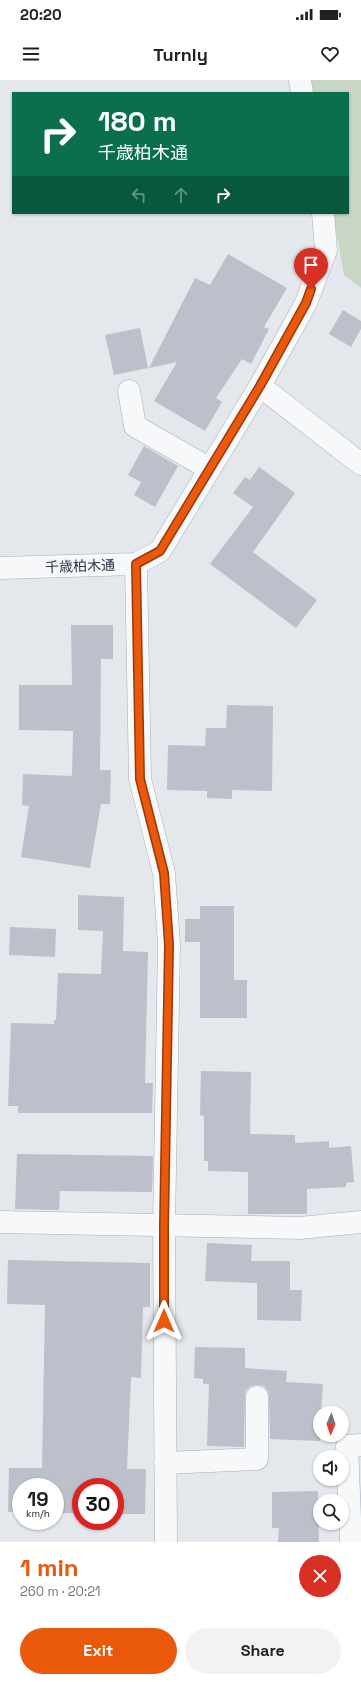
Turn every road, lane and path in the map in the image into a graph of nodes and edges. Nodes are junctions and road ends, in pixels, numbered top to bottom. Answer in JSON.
{"nodes":[{"id":1,"x":300,"y":80,"type":"edge"},
{"id":2,"x":302,"y":92,"type":"edge"},
{"id":3,"x":323,"y":214,"type":"edge"},
{"id":4,"x":260,"y":386,"type":"junction"},
{"id":5,"x":129,"y":391,"type":"dead end"},
{"id":6,"x":361,"y":464,"type":"edge"},
{"id":7,"x":210,"y":469,"type":"junction"},
{"id":8,"x":136,"y":564,"type":"junction"},
{"id":9,"x":0,"y":568,"type":"edge"},
{"id":10,"x":0,"y":1222,"type":"edge"},
{"id":11,"x":361,"y":1222,"type":"edge"},
{"id":12,"x":164,"y":1226,"type":"junction"},
{"id":13,"x":257,"y":1397,"type":"dead end"},
{"id":14,"x":361,"y":1445,"type":"edge"},
{"id":15,"x":165,"y":1462,"type":"junction"},
{"id":16,"x":166,"y":1542,"type":"edge"},
{"id":17,"x":351,"y":1542,"type":"edge"}],
"edges":[{"from":1,"to":2,"type":"street"},
{"from":3,"to":4,"type":"street","name":"千歳柏木通"},
{"from":4,"to":6,"type":"street"},
{"from":4,"to":7,"type":"street","name":"千歳柏木通"},
{"from":5,"to":7,"type":"street"},
{"from":7,"to":8,"type":"street","name":"千歳柏木通"},
{"from":8,"to":9,"type":"street","name":"千歳柏木通"},
{"from":8,"to":12,"type":"street"},
{"from":10,"to":12,"type":"street"},
{"from":11,"to":12,"type":"street"},
{"from":12,"to":15,"type":"street"},
{"from":13,"to":15,"type":"street"},
{"from":14,"to":17,"type":"street"},
{"from":15,"to":16,"type":"street"}]}
